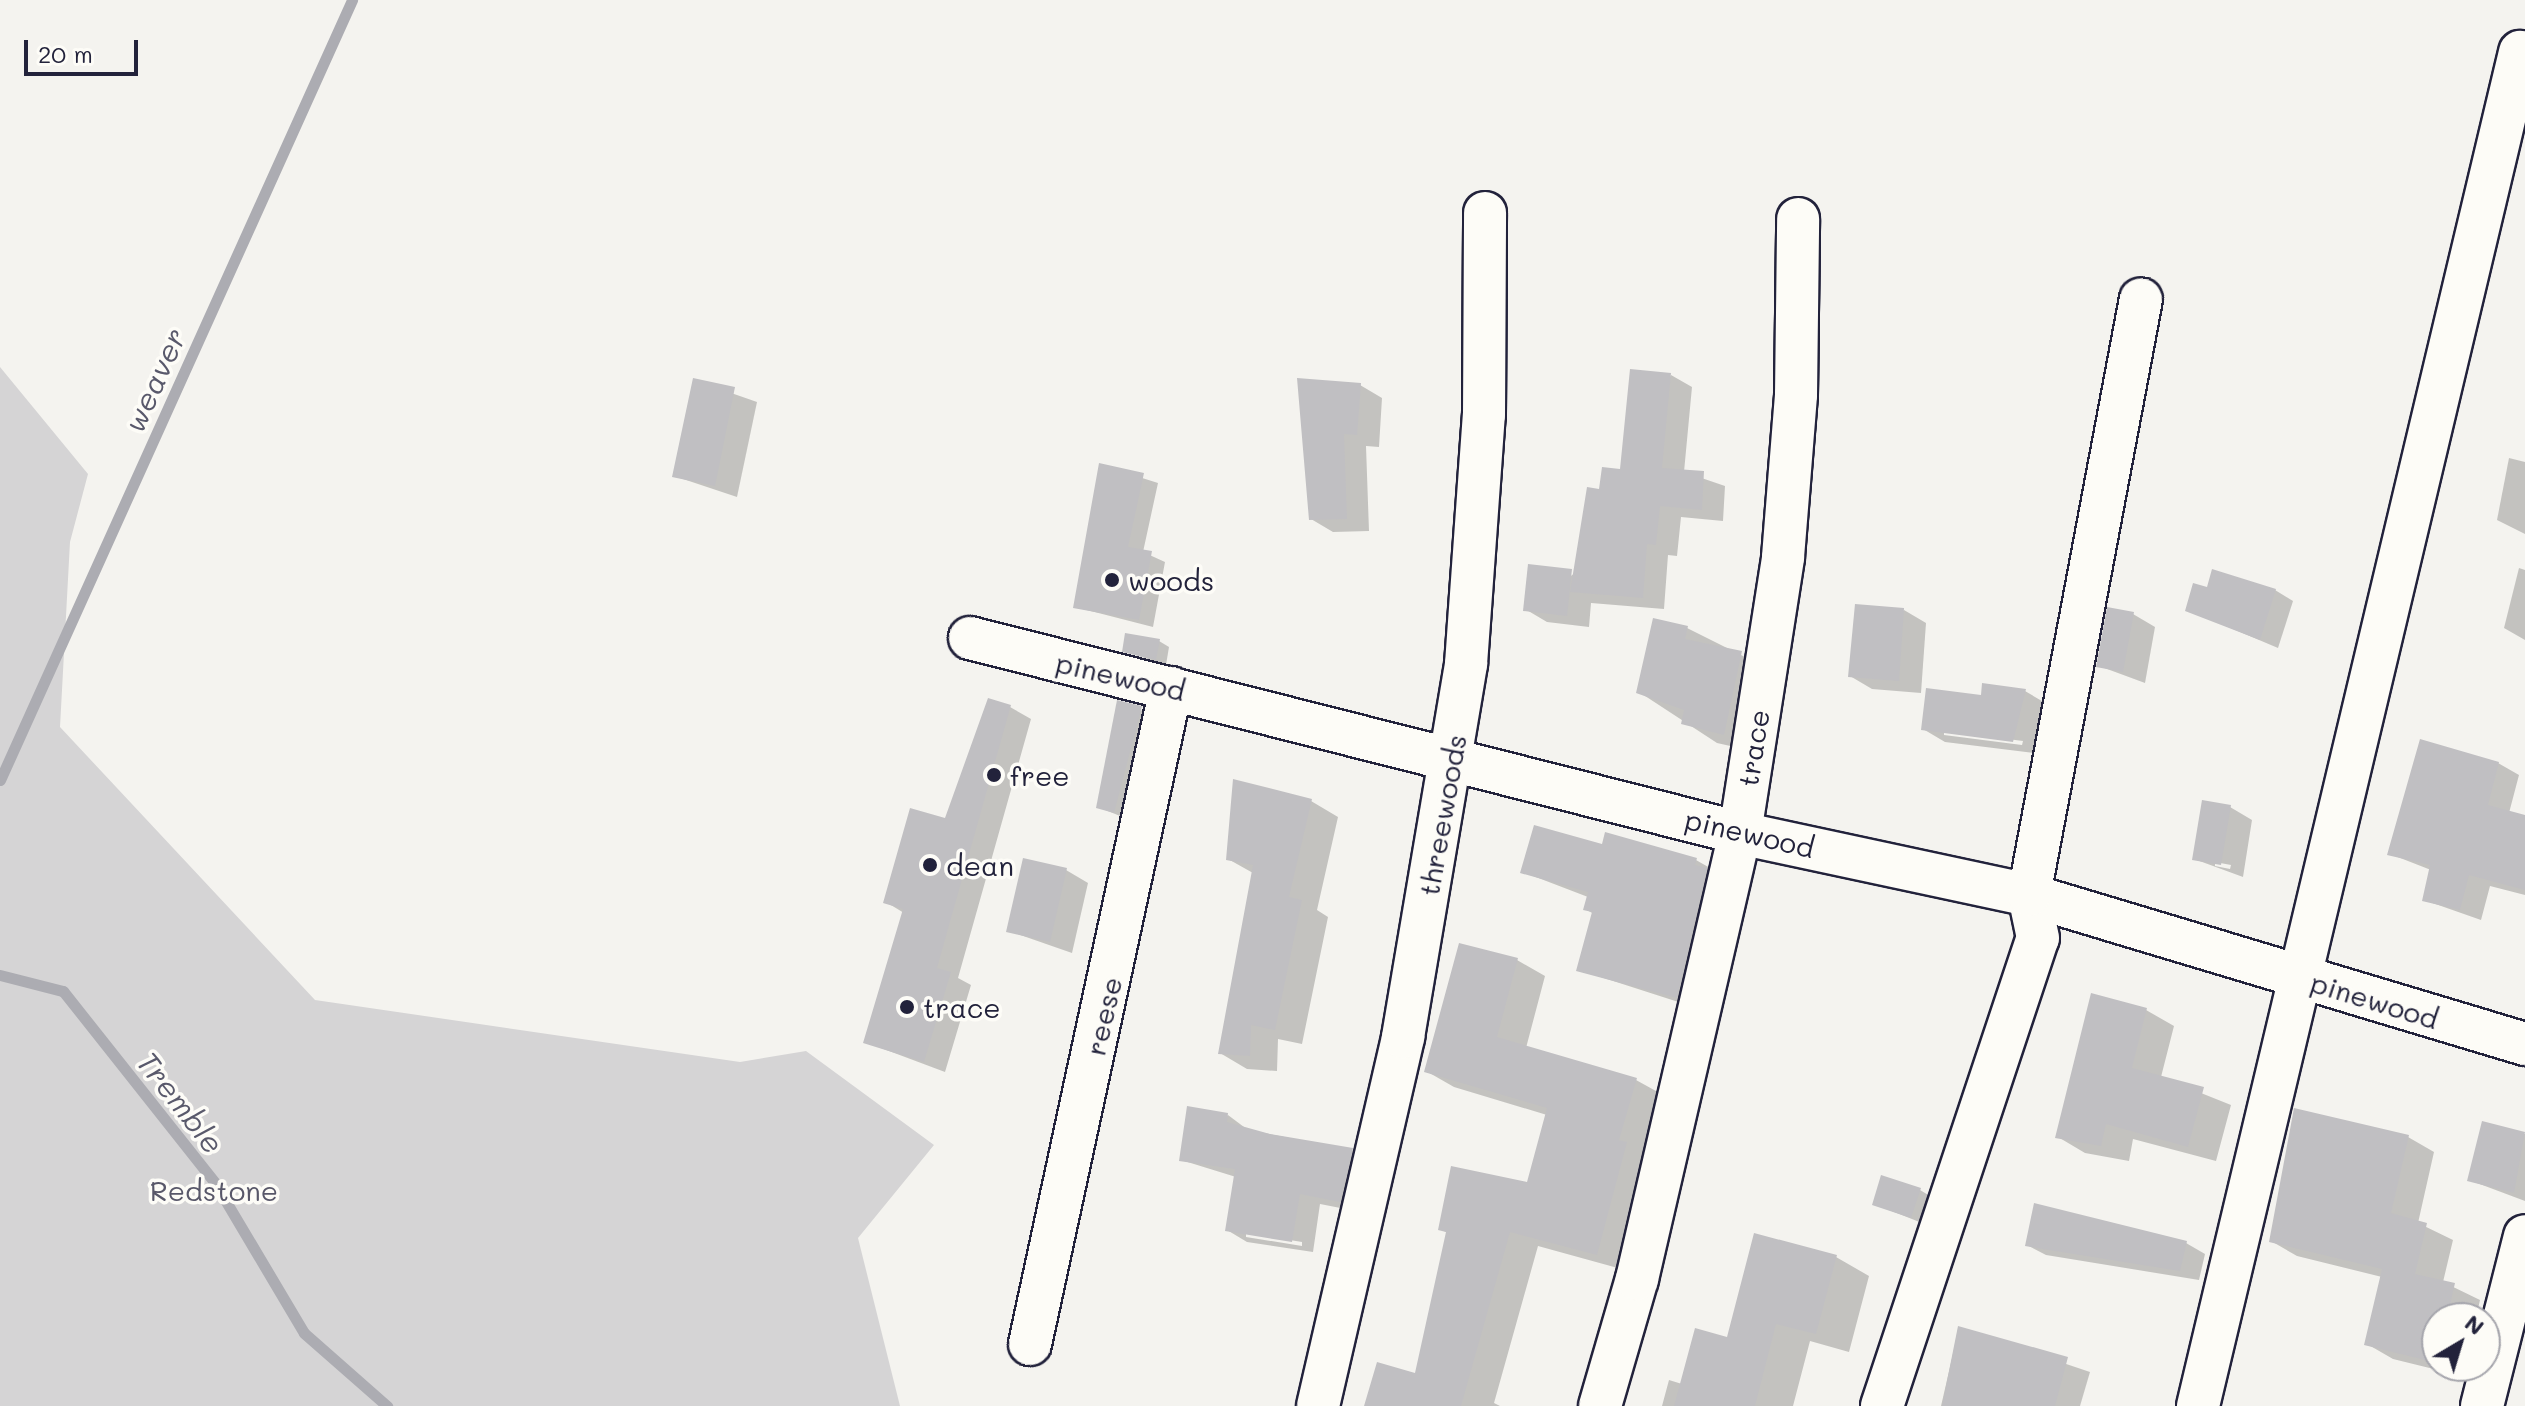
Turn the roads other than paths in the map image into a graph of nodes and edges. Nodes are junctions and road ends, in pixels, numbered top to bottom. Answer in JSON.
{"nodes":[{"id":1,"x":2520,"y":52,"type":"dead end"},
{"id":2,"x":1485,"y":213,"type":"dead end"},
{"id":3,"x":1798,"y":219,"type":"dead end"},
{"id":4,"x":2141,"y":299,"type":"dead end"},
{"id":5,"x":970,"y":638,"type":"dead end"},
{"id":6,"x":1171,"y":688,"type":"junction"},
{"id":7,"x":1454,"y":755,"type":"junction"},
{"id":8,"x":1740,"y":833,"type":"junction"},
{"id":9,"x":2029,"y":895,"type":"junction"},
{"id":10,"x":2303,"y":977,"type":"junction"},
{"id":11,"x":2525,"y":1044,"type":"edge"},
{"id":12,"x":2525,"y":1236,"type":"edge"},
{"id":13,"x":1030,"y":1344,"type":"dead end"},
{"id":14,"x":1318,"y":1406,"type":"edge"},
{"id":15,"x":1600,"y":1406,"type":"edge"},
{"id":16,"x":1882,"y":1406,"type":"edge"},
{"id":17,"x":2198,"y":1406,"type":"edge"},
{"id":18,"x":2482,"y":1406,"type":"edge"}],
"edges":[{"from":1,"to":10,"type":"street"},
{"from":2,"to":7,"type":"street","name":"threewoods"},
{"from":3,"to":8,"type":"street","name":"trace"},
{"from":4,"to":9,"type":"street"},
{"from":5,"to":6,"type":"street","name":"pinewood"},
{"from":6,"to":7,"type":"street","name":"pinewood"},
{"from":6,"to":13,"type":"street","name":"reese"},
{"from":7,"to":8,"type":"street","name":"pinewood"},
{"from":7,"to":14,"type":"street","name":"threewoods"},
{"from":8,"to":9,"type":"street","name":"pinewood"},
{"from":8,"to":15,"type":"street","name":"trace"},
{"from":9,"to":10,"type":"street","name":"pinewood"},
{"from":9,"to":16,"type":"street"},
{"from":10,"to":11,"type":"street","name":"pinewood"},
{"from":10,"to":17,"type":"street"},
{"from":12,"to":18,"type":"street"}]}
